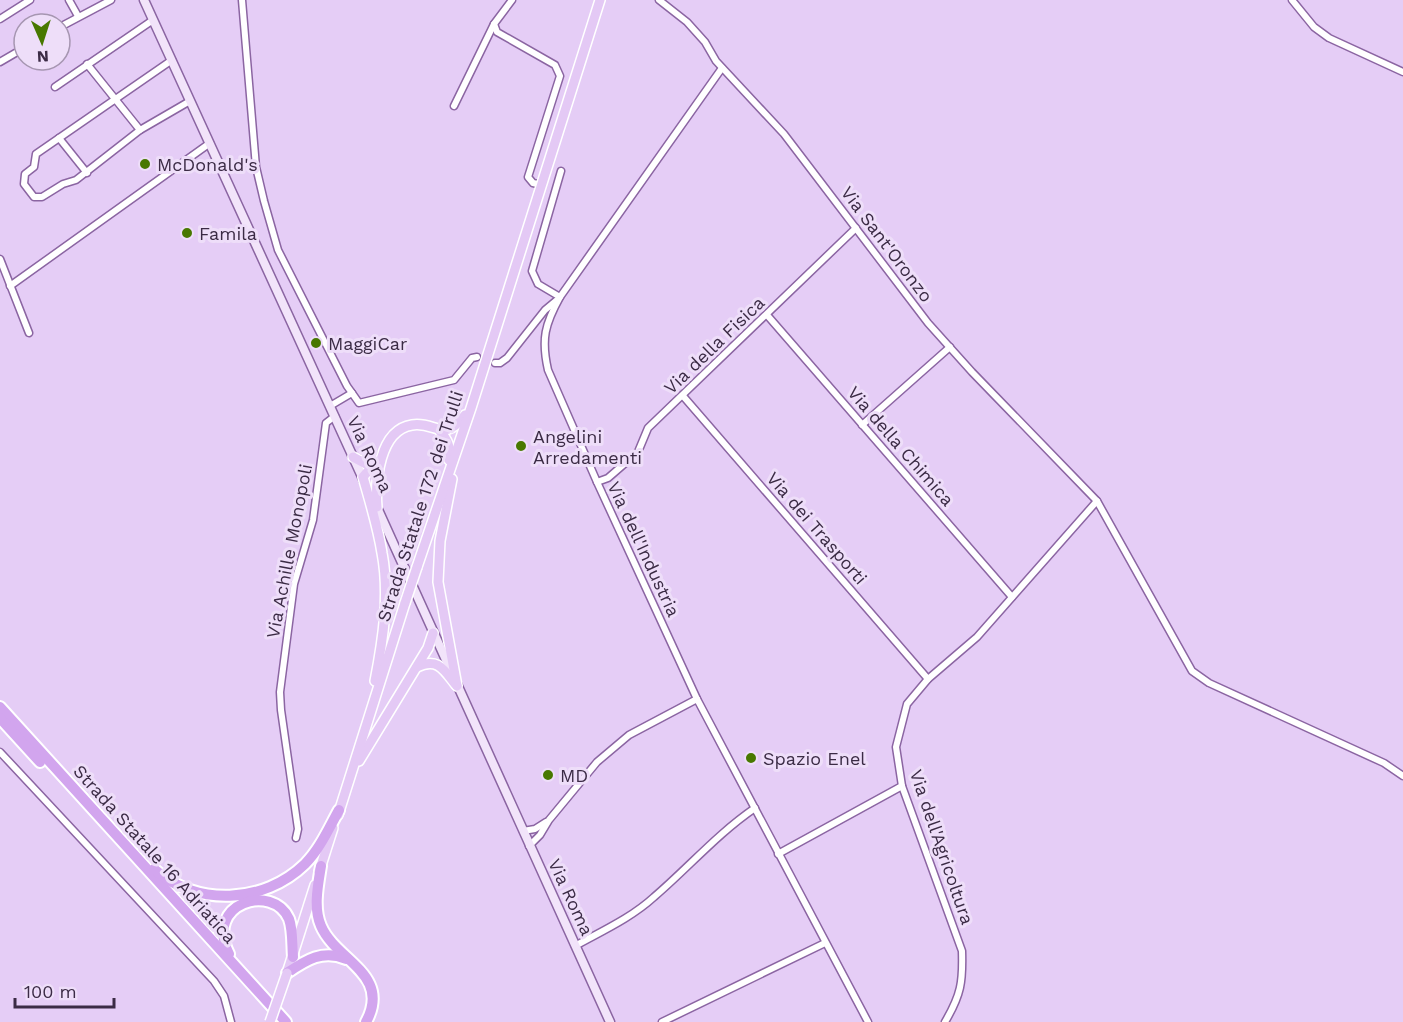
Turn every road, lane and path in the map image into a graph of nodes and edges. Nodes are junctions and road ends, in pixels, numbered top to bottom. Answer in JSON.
{"nodes":[{"id":1,"x":30,"y":0,"type":"edge"},
{"id":2,"x":69,"y":0,"type":"edge"},
{"id":3,"x":111,"y":0,"type":"edge"},
{"id":4,"x":144,"y":0,"type":"edge"},
{"id":5,"x":242,"y":0,"type":"edge"},
{"id":6,"x":512,"y":0,"type":"edge"},
{"id":7,"x":600,"y":0,"type":"edge"},
{"id":8,"x":659,"y":0,"type":"edge"},
{"id":9,"x":1292,"y":0,"type":"edge"},
{"id":10,"x":78,"y":16,"type":"junction"},
{"id":11,"x":0,"y":19,"type":"edge"},
{"id":12,"x":72,"y":20,"type":"edge"},
{"id":13,"x":153,"y":20,"type":"junction"},
{"id":14,"x":494,"y":24,"type":"junction"},
{"id":15,"x":172,"y":60,"type":"junction"},
{"id":16,"x":87,"y":64,"type":"junction"},
{"id":17,"x":722,"y":68,"type":"junction"},
{"id":18,"x":1403,"y":72,"type":"edge"},
{"id":19,"x":55,"y":87,"type":"dead end"},
{"id":20,"x":115,"y":99,"type":"junction"},
{"id":21,"x":190,"y":101,"type":"junction"},
{"id":22,"x":454,"y":106,"type":"dead end"},
{"id":23,"x":140,"y":130,"type":"junction"},
{"id":24,"x":59,"y":138,"type":"junction"},
{"id":25,"x":210,"y":143,"type":"junction"},
{"id":26,"x":561,"y":171,"type":"dead end"},
{"id":27,"x":87,"y":173,"type":"junction"},
{"id":28,"x":542,"y":185,"type":"junction"},
{"id":29,"x":856,"y":228,"type":"junction"},
{"id":30,"x":0,"y":259,"type":"edge"},
{"id":31,"x":10,"y":286,"type":"junction"},
{"id":32,"x":560,"y":297,"type":"junction"},
{"id":33,"x":767,"y":315,"type":"junction"},
{"id":34,"x":532,"y":327,"type":"junction"},
{"id":35,"x":29,"y":333,"type":"dead end"},
{"id":36,"x":544,"y":334,"type":"junction"},
{"id":37,"x":950,"y":347,"type":"junction"},
{"id":38,"x":477,"y":357,"type":"dead end"},
{"id":39,"x":495,"y":363,"type":"dead end"},
{"id":40,"x":352,"y":393,"type":"junction"},
{"id":41,"x":683,"y":396,"type":"junction"},
{"id":42,"x":330,"y":406,"type":"junction"},
{"id":43,"x":471,"y":408,"type":"junction"},
{"id":44,"x":334,"y":416,"type":"junction"},
{"id":45,"x":862,"y":425,"type":"junction"},
{"id":46,"x":439,"y":430,"type":"junction"},
{"id":47,"x":461,"y":437,"type":"junction"},
{"id":48,"x":353,"y":457,"type":"junction"},
{"id":49,"x":378,"y":460,"type":"junction"},
{"id":50,"x":363,"y":477,"type":"junction"},
{"id":51,"x":447,"y":478,"type":"junction"},
{"id":52,"x":597,"y":482,"type":"junction"},
{"id":53,"x":1097,"y":501,"type":"junction"},
{"id":54,"x":377,"y":507,"type":"junction"},
{"id":55,"x":1012,"y":597,"type":"junction"},
{"id":56,"x":433,"y":633,"type":"junction"},
{"id":57,"x":417,"y":667,"type":"junction"},
{"id":58,"x":928,"y":679,"type":"junction"},
{"id":59,"x":457,"y":686,"type":"junction"},
{"id":60,"x":697,"y":699,"type":"junction"},
{"id":61,"x":0,"y":707,"type":"edge"},
{"id":62,"x":0,"y":718,"type":"edge"},
{"id":63,"x":365,"y":731,"type":"junction"},
{"id":64,"x":0,"y":752,"type":"edge"},
{"id":65,"x":1403,"y":776,"type":"edge"},
{"id":66,"x":349,"y":779,"type":"junction"},
{"id":67,"x":902,"y":786,"type":"junction"},
{"id":68,"x":754,"y":808,"type":"junction"},
{"id":69,"x":339,"y":810,"type":"junction"},
{"id":70,"x":549,"y":820,"type":"junction"},
{"id":71,"x":523,"y":831,"type":"junction"},
{"id":72,"x":296,"y":838,"type":"dead end"},
{"id":73,"x":121,"y":840,"type":"junction"},
{"id":74,"x":529,"y":846,"type":"junction"},
{"id":75,"x":778,"y":854,"type":"junction"},
{"id":76,"x":321,"y":866,"type":"junction"},
{"id":77,"x":825,"y":943,"type":"junction"},
{"id":78,"x":575,"y":946,"type":"junction"},
{"id":79,"x":293,"y":957,"type":"junction"},
{"id":80,"x":352,"y":961,"type":"junction"},
{"id":81,"x":236,"y":968,"type":"junction"},
{"id":82,"x":287,"y":973,"type":"junction"},
{"id":83,"x":231,"y":1022,"type":"edge"},
{"id":84,"x":270,"y":1022,"type":"edge"},
{"id":85,"x":278,"y":1022,"type":"edge"},
{"id":86,"x":286,"y":1022,"type":"edge"},
{"id":87,"x":366,"y":1022,"type":"edge"},
{"id":88,"x":610,"y":1022,"type":"edge"},
{"id":89,"x":662,"y":1022,"type":"edge"},
{"id":90,"x":868,"y":1022,"type":"edge"},
{"id":91,"x":945,"y":1022,"type":"edge"}],
"edges":[{"from":1,"to":11,"type":"street"},
{"from":2,"to":10,"type":"street"},
{"from":3,"to":10,"type":"street"},
{"from":4,"to":13,"type":"street","name":"Via Roma"},
{"from":5,"to":40,"type":"street"},
{"from":6,"to":14,"type":"street"},
{"from":7,"to":28,"type":"main road","name":"Strada Statale 172 dei Trulli"},
{"from":8,"to":17,"type":"street","name":"Via Sant'Oronzo"},
{"from":9,"to":18,"type":"street"},
{"from":10,"to":12,"type":"street"},
{"from":13,"to":15,"type":"street","name":"Via Roma"},
{"from":13,"to":16,"type":"street"},
{"from":14,"to":22,"type":"street"},
{"from":14,"to":28,"type":"street"},
{"from":15,"to":20,"type":"street"},
{"from":15,"to":21,"type":"street","name":"Via Roma"},
{"from":16,"to":19,"type":"street"},
{"from":16,"to":20,"type":"street"},
{"from":17,"to":29,"type":"street","name":"Via Sant'Oronzo"},
{"from":17,"to":32,"type":"street","name":"Via dell'Industria"},
{"from":20,"to":23,"type":"street"},
{"from":20,"to":24,"type":"street"},
{"from":21,"to":23,"type":"street"},
{"from":21,"to":25,"type":"street","name":"Via Roma"},
{"from":23,"to":27,"type":"street"},
{"from":24,"to":27,"type":"street"},
{"from":24,"to":27,"type":"street"},
{"from":25,"to":31,"type":"street"},
{"from":25,"to":42,"type":"street","name":"Via Roma"},
{"from":26,"to":32,"type":"street"},
{"from":28,"to":43,"type":"main road","name":"Strada Statale 172 dei Trulli"},
{"from":29,"to":33,"type":"street","name":"Via della Fisica"},
{"from":29,"to":37,"type":"street","name":"Via Sant'Oronzo"},
{"from":30,"to":31,"type":"street"},
{"from":31,"to":35,"type":"street"},
{"from":32,"to":34,"type":"street"},
{"from":32,"to":36,"type":"street","name":"Via dell'Industria"},
{"from":33,"to":41,"type":"street","name":"Via della Fisica"},
{"from":33,"to":45,"type":"street","name":"Via della Chimica"},
{"from":34,"to":36,"type":"street"},
{"from":34,"to":39,"type":"street"},
{"from":36,"to":52,"type":"street","name":"Via dell'Industria"},
{"from":37,"to":45,"type":"street"},
{"from":37,"to":53,"type":"street","name":"Via Sant'Oronzo"},
{"from":38,"to":40,"type":"street"},
{"from":40,"to":42,"type":"street"},
{"from":41,"to":52,"type":"street","name":"Via della Fisica"},
{"from":41,"to":58,"type":"street","name":"Via dei Trasporti"},
{"from":42,"to":44,"type":"street","name":"Via Roma"},
{"from":43,"to":46,"type":"main road"},
{"from":43,"to":47,"type":"main road","name":"Strada Statale 172 dei Trulli"},
{"from":44,"to":48,"type":"street","name":"Via Roma"},
{"from":44,"to":72,"type":"street","name":"Via Achille Monopoli"},
{"from":45,"to":55,"type":"street","name":"Via della Chimica"},
{"from":46,"to":49,"type":"main road"},
{"from":46,"to":51,"type":"main road"},
{"from":47,"to":51,"type":"main road","name":"Strada Statale 172 dei Trulli"},
{"from":47,"to":59,"type":"main road"},
{"from":48,"to":49,"type":"main road"},
{"from":48,"to":50,"type":"street","name":"Via Roma"},
{"from":49,"to":50,"type":"main road"},
{"from":49,"to":54,"type":"main road"},
{"from":50,"to":54,"type":"street","name":"Via Roma"},
{"from":50,"to":63,"type":"main road"},
{"from":51,"to":63,"type":"main road","name":"Strada Statale 172 dei Trulli","bridge":true},
{"from":52,"to":60,"type":"street","name":"Via dell'Industria"},
{"from":53,"to":55,"type":"street","name":"Via dell'Agricoltura"},
{"from":53,"to":65,"type":"street","name":"Via Sant'Oronzo"},
{"from":54,"to":56,"type":"street","name":"Via Roma"},
{"from":55,"to":58,"type":"street","name":"Via dell'Agricoltura"},
{"from":56,"to":57,"type":"main road"},
{"from":56,"to":59,"type":"street","name":"Via Roma"},
{"from":57,"to":59,"type":"main road"},
{"from":57,"to":66,"type":"main road"},
{"from":58,"to":67,"type":"street","name":"Via dell'Agricoltura"},
{"from":59,"to":71,"type":"street","name":"Via Roma"},
{"from":60,"to":68,"type":"street","name":"Via dell'Industria"},
{"from":60,"to":70,"type":"street"},
{"from":61,"to":73,"type":"highway","name":"Strada Statale 16 Adriatica"},
{"from":62,"to":85,"type":"highway","name":"Strada Statale 16 Adriatica"},
{"from":63,"to":66,"type":"main road","name":"Strada Statale 172 dei Trulli"},
{"from":64,"to":83,"type":"street"},
{"from":66,"to":69,"type":"main road","name":"Strada Statale 172 dei Trulli"},
{"from":67,"to":75,"type":"street"},
{"from":67,"to":91,"type":"street","name":"Via dell'Agricoltura"},
{"from":68,"to":75,"type":"street","name":"Via dell'Industria"},
{"from":68,"to":78,"type":"street"},
{"from":69,"to":73,"type":"highway"},
{"from":69,"to":76,"type":"main road","name":"Strada Statale 172 dei Trulli"},
{"from":70,"to":71,"type":"street"},
{"from":70,"to":74,"type":"street"},
{"from":71,"to":74,"type":"street","name":"Via Roma"},
{"from":73,"to":81,"type":"highway","name":"Strada Statale 16 Adriatica"},
{"from":74,"to":78,"type":"street","name":"Via Roma"},
{"from":75,"to":77,"type":"street","name":"Via dell'Industria"},
{"from":76,"to":79,"type":"main road","name":"Strada Statale 172 dei Trulli"},
{"from":76,"to":80,"type":"highway"},
{"from":77,"to":89,"type":"street"},
{"from":77,"to":90,"type":"street","name":"Via dell'Industria"},
{"from":78,"to":88,"type":"street","name":"Via Roma"},
{"from":79,"to":81,"type":"highway"},
{"from":79,"to":82,"type":"main road","name":"Strada Statale 172 dei Trulli"},
{"from":80,"to":82,"type":"highway"},
{"from":80,"to":87,"type":"highway"},
{"from":81,"to":86,"type":"highway","name":"Strada Statale 16 Adriatica"},
{"from":82,"to":84,"type":"main road","name":"Strada Statale 172 dei Trulli","bridge":true}]}
